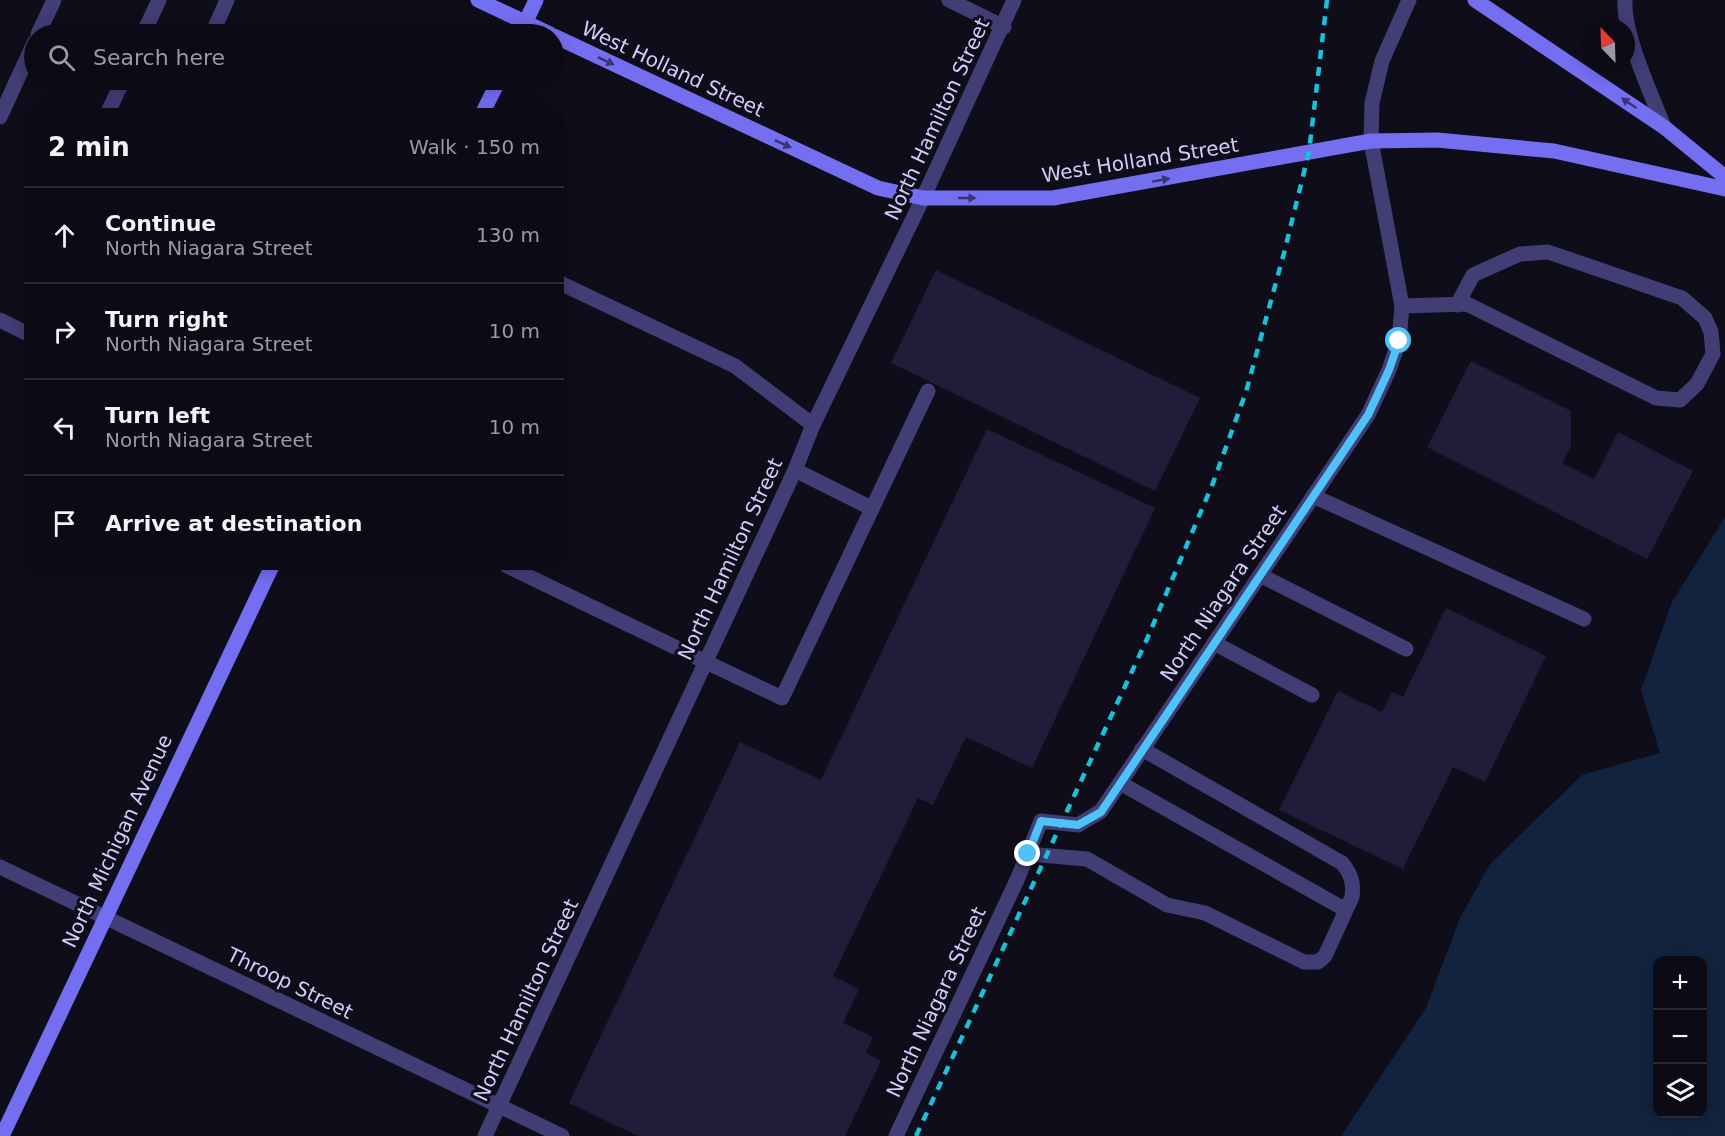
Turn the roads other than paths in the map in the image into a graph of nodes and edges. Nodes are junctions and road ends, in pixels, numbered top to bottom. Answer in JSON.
{"nodes":[{"id":1,"x":54,"y":0,"type":"edge"},
{"id":2,"x":159,"y":0,"type":"edge"},
{"id":3,"x":226,"y":0,"type":"edge"},
{"id":4,"x":478,"y":0,"type":"edge"},
{"id":5,"x":536,"y":0,"type":"edge"},
{"id":6,"x":949,"y":0,"type":"edge"},
{"id":7,"x":1014,"y":0,"type":"edge"},
{"id":8,"x":1409,"y":0,"type":"edge"},
{"id":9,"x":1474,"y":0,"type":"edge"},
{"id":10,"x":1625,"y":0,"type":"edge"},
{"id":11,"x":43,"y":24,"type":"edge"},
{"id":12,"x":148,"y":24,"type":"edge"},
{"id":13,"x":216,"y":24,"type":"edge"},
{"id":14,"x":514,"y":24,"type":"edge"},
{"id":15,"x":524,"y":24,"type":"edge"},
{"id":16,"x":1004,"y":27,"type":"junction"},
{"id":17,"x":564,"y":41,"type":"edge"},
{"id":18,"x":24,"y":65,"type":"edge"},
{"id":19,"x":118,"y":90,"type":"edge"},
{"id":20,"x":494,"y":90,"type":"edge"},
{"id":21,"x":110,"y":108,"type":"edge"},
{"id":22,"x":485,"y":108,"type":"edge"},
{"id":23,"x":0,"y":117,"type":"edge"},
{"id":24,"x":1664,"y":127,"type":"junction"},
{"id":25,"x":1371,"y":141,"type":"junction"},
{"id":26,"x":1725,"y":177,"type":"edge"},
{"id":27,"x":1725,"y":189,"type":"edge"},
{"id":28,"x":923,"y":198,"type":"junction"},
{"id":29,"x":564,"y":285,"type":"edge"},
{"id":30,"x":1457,"y":305,"type":"junction"},
{"id":31,"x":1402,"y":306,"type":"junction"},
{"id":32,"x":0,"y":320,"type":"edge"},
{"id":33,"x":24,"y":332,"type":"edge"},
{"id":34,"x":928,"y":391,"type":"dead end"},
{"id":35,"x":813,"y":425,"type":"junction"},
{"id":36,"x":795,"y":470,"type":"junction"},
{"id":37,"x":1313,"y":496,"type":"junction"},
{"id":38,"x":871,"y":508,"type":"junction"},
{"id":39,"x":270,"y":570,"type":"edge"},
{"id":40,"x":515,"y":570,"type":"edge"},
{"id":41,"x":1260,"y":575,"type":"junction"},
{"id":42,"x":1584,"y":619,"type":"dead end"},
{"id":43,"x":1214,"y":643,"type":"junction"},
{"id":44,"x":1406,"y":649,"type":"dead end"},
{"id":45,"x":706,"y":662,"type":"junction"},
{"id":46,"x":1312,"y":695,"type":"dead end"},
{"id":47,"x":1142,"y":749,"type":"junction"},
{"id":48,"x":1120,"y":783,"type":"junction"},
{"id":49,"x":1028,"y":854,"type":"junction"},
{"id":50,"x":0,"y":867,"type":"edge"},
{"id":51,"x":1346,"y":910,"type":"junction"},
{"id":52,"x":104,"y":917,"type":"junction"},
{"id":53,"x":499,"y":1107,"type":"junction"},
{"id":54,"x":2,"y":1136,"type":"edge"},
{"id":55,"x":485,"y":1136,"type":"edge"},
{"id":56,"x":562,"y":1136,"type":"edge"},
{"id":57,"x":896,"y":1136,"type":"edge"}],
"edges":[{"from":1,"to":11,"type":"street"},
{"from":2,"to":12,"type":"street"},
{"from":3,"to":13,"type":"street"},
{"from":4,"to":14,"type":"main road","name":"West Holland Street"},
{"from":5,"to":15,"type":"main road"},
{"from":6,"to":16,"type":"street"},
{"from":7,"to":16,"type":"street","name":"North Hamilton Street"},
{"from":8,"to":25,"type":"street","name":"North Niagara Street"},
{"from":24,"to":9,"type":"main road","one_way":true},
{"from":10,"to":24,"type":"street"},
{"from":16,"to":28,"type":"street","name":"North Hamilton Street"},
{"from":17,"to":28,"type":"main road","name":"West Holland Street","one_way":true},
{"from":18,"to":23,"type":"street"},
{"from":19,"to":21,"type":"street"},
{"from":20,"to":22,"type":"main road"},
{"from":24,"to":26,"type":"main road"},
{"from":25,"to":27,"type":"main road","name":"West Holland Street"},
{"from":28,"to":25,"type":"main road","name":"West Holland Street","one_way":true},
{"from":25,"to":31,"type":"street","name":"North Niagara Street"},
{"from":28,"to":35,"type":"street","name":"North Hamilton Street"},
{"from":29,"to":35,"type":"street"},
{"from":30,"to":30,"type":"street"},
{"from":30,"to":31,"type":"street"},
{"from":31,"to":37,"type":"street","name":"North Niagara Street"},
{"from":32,"to":33,"type":"street"},
{"from":34,"to":38,"type":"street"},
{"from":35,"to":36,"type":"street","name":"North Hamilton Street"},
{"from":36,"to":38,"type":"street"},
{"from":36,"to":45,"type":"street","name":"North Hamilton Street"},
{"from":37,"to":41,"type":"street","name":"North Niagara Street"},
{"from":37,"to":42,"type":"street"},
{"from":38,"to":45,"type":"street"},
{"from":39,"to":52,"type":"main road","name":"North Michigan Avenue"},
{"from":40,"to":45,"type":"street"},
{"from":41,"to":43,"type":"street","name":"North Niagara Street"},
{"from":41,"to":44,"type":"street"},
{"from":43,"to":46,"type":"street"},
{"from":43,"to":47,"type":"street","name":"North Niagara Street"},
{"from":45,"to":53,"type":"street","name":"North Hamilton Street"},
{"from":47,"to":48,"type":"street","name":"North Niagara Street"},
{"from":47,"to":51,"type":"street"},
{"from":48,"to":49,"type":"street","name":"North Niagara Street"},
{"from":48,"to":51,"type":"street"},
{"from":49,"to":51,"type":"street"},
{"from":49,"to":57,"type":"street","name":"North Niagara Street"},
{"from":50,"to":52,"type":"street","name":"Throop Street"},
{"from":52,"to":53,"type":"street","name":"Throop Street"},
{"from":52,"to":54,"type":"main road","name":"North Michigan Avenue"},
{"from":53,"to":55,"type":"street","name":"North Hamilton Street"},
{"from":53,"to":56,"type":"street","name":"Throop Street"}]}
